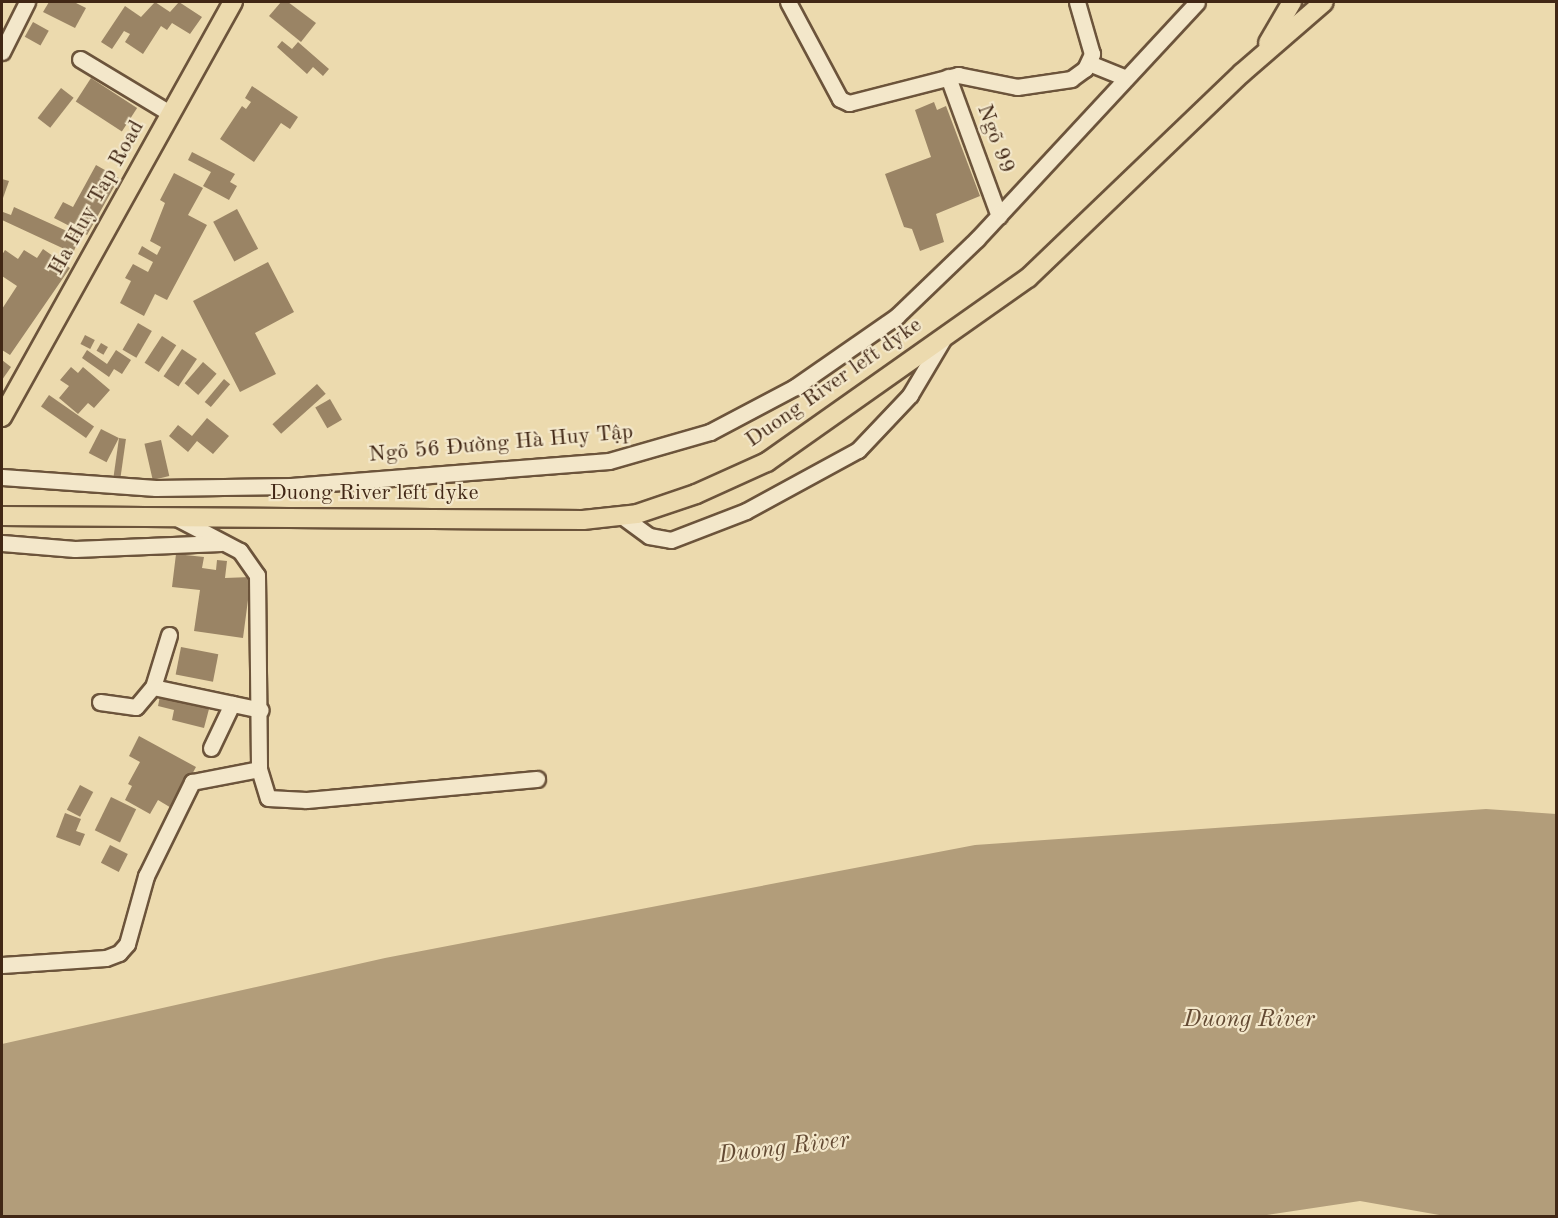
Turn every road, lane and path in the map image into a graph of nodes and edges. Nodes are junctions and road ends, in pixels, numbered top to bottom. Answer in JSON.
{"nodes":[{"id":1,"x":27,"y":2,"type":"edge"},
{"id":2,"x":233,"y":2,"type":"edge"},
{"id":3,"x":788,"y":2,"type":"edge"},
{"id":4,"x":1077,"y":2,"type":"edge"},
{"id":5,"x":1197,"y":2,"type":"edge"},
{"id":6,"x":1292,"y":2,"type":"edge"},
{"id":7,"x":1324,"y":2,"type":"edge"},
{"id":8,"x":2,"y":52,"type":"edge"},
{"id":9,"x":1260,"y":57,"type":"junction"},
{"id":10,"x":80,"y":59,"type":"dead end"},
{"id":11,"x":1089,"y":63,"type":"junction"},
{"id":12,"x":948,"y":77,"type":"junction"},
{"id":13,"x":1126,"y":78,"type":"junction"},
{"id":14,"x":171,"y":114,"type":"junction"},
{"id":15,"x":999,"y":216,"type":"junction"},
{"id":16,"x":945,"y":335,"type":"junction"},
{"id":17,"x":2,"y":417,"type":"edge"},
{"id":18,"x":2,"y":477,"type":"edge"},
{"id":19,"x":2,"y":516,"type":"edge"},
{"id":20,"x":172,"y":516,"type":"junction"},
{"id":21,"x":623,"y":517,"type":"junction"},
{"id":22,"x":2,"y":543,"type":"edge"},
{"id":23,"x":224,"y":543,"type":"junction"},
{"id":24,"x":170,"y":635,"type":"dead end"},
{"id":25,"x":153,"y":687,"type":"junction"},
{"id":26,"x":100,"y":702,"type":"dead end"},
{"id":27,"x":232,"y":704,"type":"junction"},
{"id":28,"x":261,"y":710,"type":"junction"},
{"id":29,"x":211,"y":748,"type":"dead end"},
{"id":30,"x":260,"y":769,"type":"junction"},
{"id":31,"x":537,"y":779,"type":"dead end"},
{"id":32,"x":2,"y":965,"type":"edge"}],
"edges":[{"from":1,"to":8,"type":"street"},
{"from":2,"to":14,"type":"main road","name":"Ha Huy Tap Road"},
{"from":3,"to":12,"type":"street"},
{"from":4,"to":11,"type":"street"},
{"from":5,"to":13,"type":"street","name":"Ngõ 56 Đường Hà Huy Tập"},
{"from":6,"to":9,"type":"main road"},
{"from":7,"to":9,"type":"main road","name":"Duong River left dyke"},
{"from":9,"to":16,"type":"main road","name":"Duong River left dyke"},
{"from":10,"to":14,"type":"street"},
{"from":11,"to":12,"type":"street"},
{"from":11,"to":13,"type":"street"},
{"from":12,"to":15,"type":"street","name":"Ngõ 99"},
{"from":13,"to":15,"type":"street","name":"Ngõ 56 Đường Hà Huy Tập"},
{"from":14,"to":17,"type":"main road","name":"Ha Huy Tap Road"},
{"from":15,"to":18,"type":"street","name":"Ngõ 56 Đường Hà Huy Tập"},
{"from":16,"to":21,"type":"main road","name":"Duong River left dyke"},
{"from":16,"to":21,"type":"street"},
{"from":19,"to":20,"type":"main road","name":"Duong River left dyke"},
{"from":20,"to":21,"type":"main road","name":"Duong River left dyke"},
{"from":20,"to":23,"type":"street"},
{"from":22,"to":23,"type":"street"},
{"from":23,"to":28,"type":"street"},
{"from":24,"to":25,"type":"street"},
{"from":25,"to":26,"type":"street"},
{"from":25,"to":27,"type":"street"},
{"from":27,"to":28,"type":"street"},
{"from":27,"to":29,"type":"street"},
{"from":28,"to":30,"type":"street"},
{"from":30,"to":31,"type":"street"},
{"from":30,"to":32,"type":"street"}]}
